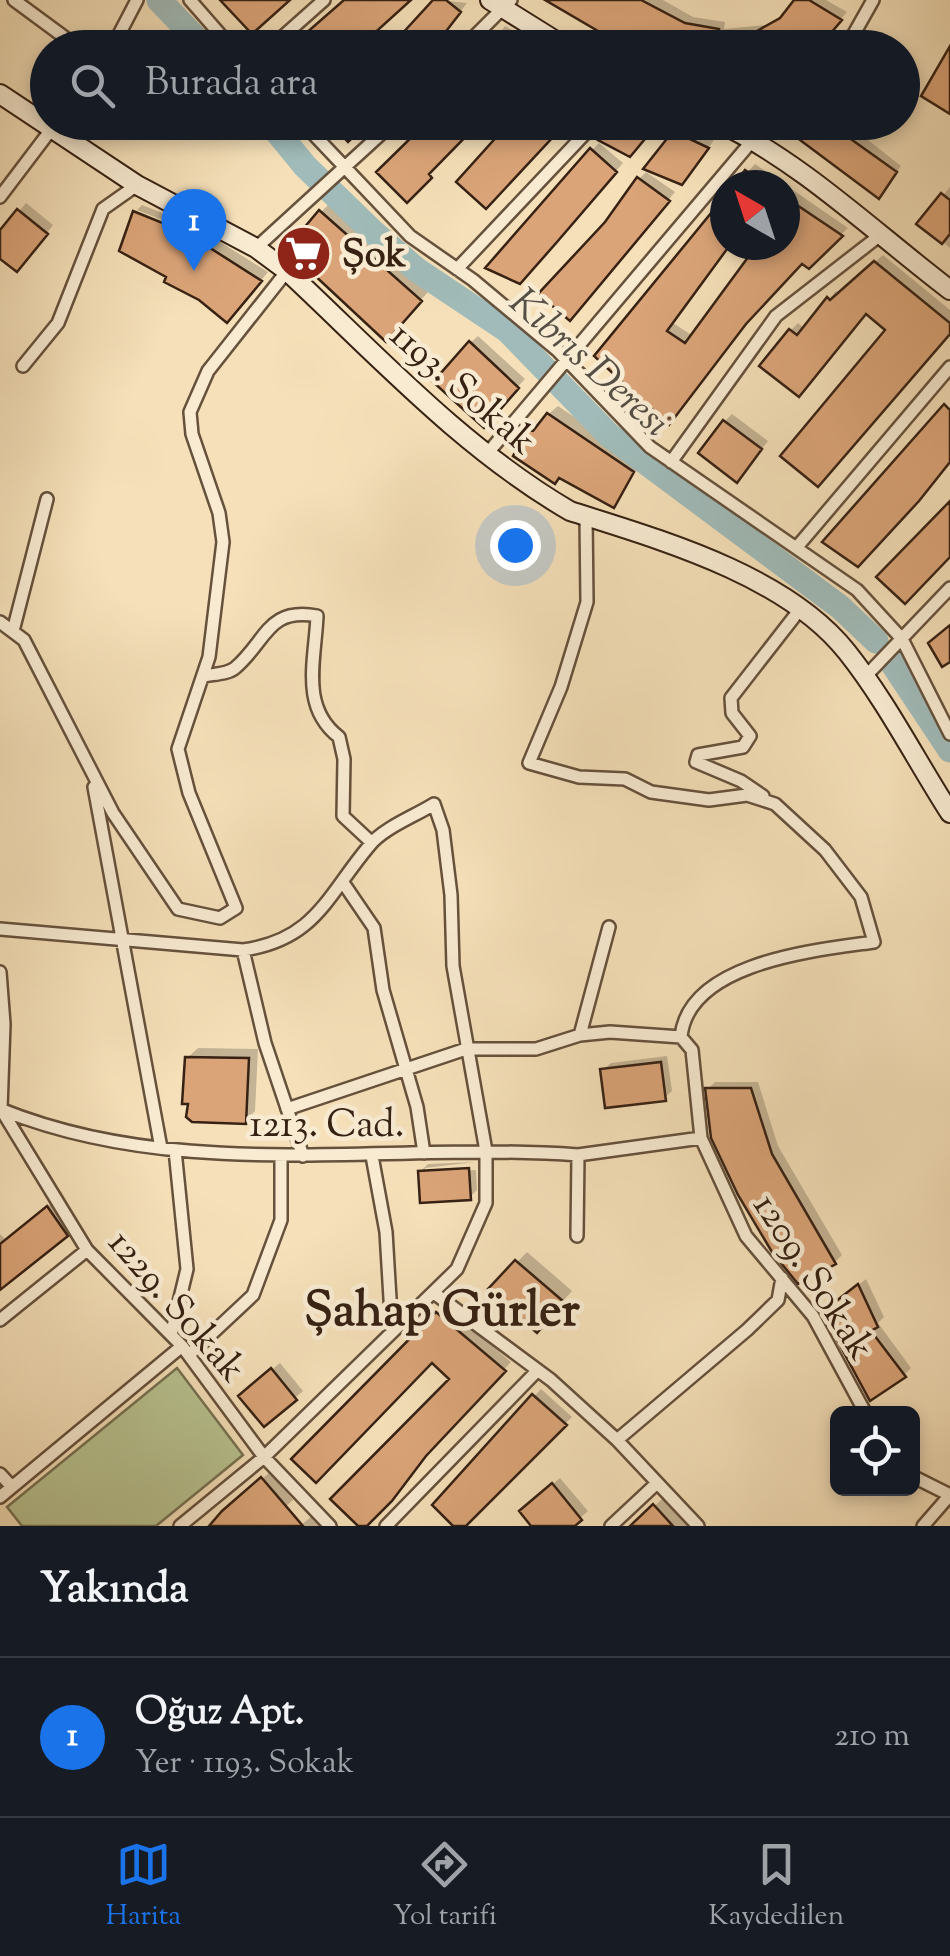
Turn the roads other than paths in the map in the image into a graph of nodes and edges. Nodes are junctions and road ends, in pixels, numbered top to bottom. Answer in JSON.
{"nodes":[{"id":1,"x":10,"y":0,"type":"edge"},
{"id":2,"x":137,"y":0,"type":"edge"},
{"id":3,"x":190,"y":0,"type":"edge"},
{"id":4,"x":324,"y":0,"type":"edge"},
{"id":5,"x":873,"y":0,"type":"edge"},
{"id":6,"x":501,"y":3,"type":"edge"},
{"id":7,"x":0,"y":9,"type":"edge"},
{"id":8,"x":53,"y":30,"type":"edge"},
{"id":9,"x":121,"y":30,"type":"edge"},
{"id":10,"x":216,"y":30,"type":"edge"},
{"id":11,"x":290,"y":30,"type":"edge"},
{"id":12,"x":479,"y":30,"type":"edge"},
{"id":13,"x":541,"y":30,"type":"edge"},
{"id":14,"x":856,"y":30,"type":"edge"},
{"id":15,"x":0,"y":94,"type":"edge"},
{"id":16,"x":30,"y":116,"type":"edge"},
{"id":17,"x":43,"y":140,"type":"edge"},
{"id":18,"x":64,"y":140,"type":"edge"},
{"id":19,"x":318,"y":140,"type":"edge"},
{"id":20,"x":374,"y":140,"type":"edge"},
{"id":21,"x":579,"y":140,"type":"edge"},
{"id":22,"x":749,"y":140,"type":"edge"},
{"id":23,"x":754,"y":140,"type":"edge"},
{"id":24,"x":343,"y":169,"type":"junction"},
{"id":25,"x":137,"y":185,"type":"junction"},
{"id":26,"x":0,"y":196,"type":"edge"},
{"id":27,"x":879,"y":236,"type":"junction"},
{"id":28,"x":256,"y":248,"type":"junction"},
{"id":29,"x":457,"y":268,"type":"junction"},
{"id":30,"x":287,"y":271,"type":"junction"},
{"id":31,"x":950,"y":290,"type":"edge"},
{"id":32,"x":568,"y":362,"type":"junction"},
{"id":33,"x":22,"y":366,"type":"dead end"},
{"id":34,"x":950,"y":367,"type":"edge"},
{"id":35,"x":486,"y":455,"type":"junction"},
{"id":36,"x":672,"y":462,"type":"junction"},
{"id":37,"x":47,"y":498,"type":"dead end"},
{"id":38,"x":586,"y":516,"type":"junction"},
{"id":39,"x":797,"y":548,"type":"junction"},
{"id":40,"x":950,"y":588,"type":"edge"},
{"id":41,"x":801,"y":608,"type":"junction"},
{"id":42,"x":0,"y":622,"type":"edge"},
{"id":43,"x":12,"y":631,"type":"junction"},
{"id":44,"x":902,"y":639,"type":"junction"},
{"id":45,"x":204,"y":676,"type":"junction"},
{"id":46,"x":864,"y":678,"type":"junction"},
{"id":47,"x":950,"y":734,"type":"edge"},
{"id":48,"x":91,"y":773,"type":"junction"},
{"id":49,"x":775,"y":804,"type":"junction"},
{"id":50,"x":950,"y":813,"type":"edge"},
{"id":51,"x":371,"y":842,"type":"junction"},
{"id":52,"x":344,"y":884,"type":"junction"},
{"id":53,"x":609,"y":927,"type":"dead end"},
{"id":54,"x":0,"y":929,"type":"edge"},
{"id":55,"x":120,"y":937,"type":"junction"},
{"id":56,"x":243,"y":950,"type":"junction"},
{"id":57,"x":0,"y":972,"type":"edge"},
{"id":58,"x":580,"y":1034,"type":"junction"},
{"id":59,"x":681,"y":1037,"type":"junction"},
{"id":60,"x":466,"y":1049,"type":"junction"},
{"id":61,"x":404,"y":1069,"type":"junction"},
{"id":62,"x":0,"y":1109,"type":"edge"},
{"id":63,"x":288,"y":1109,"type":"junction"},
{"id":64,"x":701,"y":1138,"type":"junction"},
{"id":65,"x":160,"y":1148,"type":"junction"},
{"id":66,"x":174,"y":1150,"type":"junction"},
{"id":67,"x":486,"y":1150,"type":"junction"},
{"id":68,"x":424,"y":1154,"type":"junction"},
{"id":69,"x":578,"y":1154,"type":"junction"},
{"id":70,"x":281,"y":1156,"type":"junction"},
{"id":71,"x":303,"y":1156,"type":"junction"},
{"id":72,"x":372,"y":1156,"type":"junction"},
{"id":73,"x":576,"y":1236,"type":"dead end"},
{"id":74,"x":87,"y":1250,"type":"junction"},
{"id":75,"x":782,"y":1278,"type":"junction"},
{"id":76,"x":434,"y":1293,"type":"junction"},
{"id":77,"x":0,"y":1320,"type":"edge"},
{"id":78,"x":392,"y":1332,"type":"junction"},
{"id":79,"x":171,"y":1336,"type":"junction"},
{"id":80,"x":185,"y":1351,"type":"junction"},
{"id":81,"x":536,"y":1372,"type":"junction"},
{"id":82,"x":862,"y":1406,"type":"edge"},
{"id":83,"x":617,"y":1440,"type":"junction"},
{"id":84,"x":264,"y":1457,"type":"junction"},
{"id":85,"x":0,"y":1474,"type":"edge"},
{"id":86,"x":920,"y":1480,"type":"edge"},
{"id":87,"x":657,"y":1483,"type":"junction"},
{"id":88,"x":12,"y":1487,"type":"junction"},
{"id":89,"x":950,"y":1495,"type":"edge"},
{"id":90,"x":0,"y":1497,"type":"edge"},
{"id":91,"x":180,"y":1526,"type":"edge"},
{"id":92,"x":330,"y":1526,"type":"edge"},
{"id":93,"x":386,"y":1526,"type":"edge"},
{"id":94,"x":611,"y":1526,"type":"edge"},
{"id":95,"x":698,"y":1526,"type":"edge"},
{"id":96,"x":923,"y":1526,"type":"edge"}],
"edges":[{"from":1,"to":7,"type":"street"},
{"from":1,"to":8,"type":"street"},
{"from":2,"to":9,"type":"street"},
{"from":3,"to":10,"type":"street"},
{"from":4,"to":11,"type":"street"},
{"from":5,"to":14,"type":"street"},
{"from":6,"to":12,"type":"street"},
{"from":6,"to":13,"type":"street"},
{"from":15,"to":16,"type":"street","name":"1193. Sokak"},
{"from":17,"to":26,"type":"street"},
{"from":18,"to":25,"type":"street","name":"1193. Sokak"},
{"from":19,"to":24,"type":"street"},
{"from":20,"to":24,"type":"street"},
{"from":21,"to":29,"type":"street"},
{"from":22,"to":32,"type":"street"},
{"from":23,"to":27,"type":"street"},
{"from":24,"to":28,"type":"street"},
{"from":24,"to":29,"type":"street"},
{"from":25,"to":28,"type":"street","name":"1193. Sokak"},
{"from":25,"to":33,"type":"street"},
{"from":27,"to":31,"type":"street"},
{"from":27,"to":36,"type":"street"},
{"from":28,"to":30,"type":"street","name":"1193. Sokak"},
{"from":29,"to":32,"type":"street"},
{"from":30,"to":35,"type":"street","name":"1193. Sokak"},
{"from":30,"to":45,"type":"street"},
{"from":32,"to":35,"type":"street"},
{"from":32,"to":36,"type":"street"},
{"from":34,"to":39,"type":"street"},
{"from":35,"to":38,"type":"street","name":"1193. Sokak"},
{"from":36,"to":39,"type":"street"},
{"from":37,"to":43,"type":"street"},
{"from":38,"to":41,"type":"street","name":"1193. Sokak"},
{"from":38,"to":49,"type":"street"},
{"from":39,"to":44,"type":"street"},
{"from":40,"to":44,"type":"street"},
{"from":41,"to":46,"type":"street","name":"1193. Sokak"},
{"from":41,"to":49,"type":"street"},
{"from":42,"to":43,"type":"street"},
{"from":43,"to":48,"type":"street"},
{"from":44,"to":46,"type":"street"},
{"from":44,"to":47,"type":"street"},
{"from":45,"to":48,"type":"street"},
{"from":45,"to":51,"type":"street"},
{"from":46,"to":50,"type":"street","name":"1193. Sokak"},
{"from":48,"to":55,"type":"street"},
{"from":49,"to":59,"type":"street"},
{"from":51,"to":52,"type":"street"},
{"from":51,"to":60,"type":"street"},
{"from":52,"to":56,"type":"street"},
{"from":52,"to":61,"type":"street"},
{"from":53,"to":58,"type":"street"},
{"from":54,"to":55,"type":"street"},
{"from":55,"to":56,"type":"street"},
{"from":55,"to":65,"type":"street"},
{"from":56,"to":63,"type":"street"},
{"from":57,"to":62,"type":"street"},
{"from":58,"to":59,"type":"street"},
{"from":58,"to":60,"type":"street"},
{"from":59,"to":64,"type":"street","name":"1209. Sokak"},
{"from":60,"to":61,"type":"street"},
{"from":60,"to":67,"type":"street"},
{"from":61,"to":63,"type":"street"},
{"from":61,"to":68,"type":"street"},
{"from":62,"to":65,"type":"street","name":"1213. Cad."},
{"from":62,"to":74,"type":"street","name":"1229. Sokak"},
{"from":63,"to":71,"type":"street"},
{"from":64,"to":69,"type":"street","name":"1213. Cad."},
{"from":64,"to":75,"type":"street","name":"1209. Sokak"},
{"from":65,"to":66,"type":"street","name":"1213. Cad."},
{"from":66,"to":70,"type":"street","name":"1213. Cad."},
{"from":66,"to":79,"type":"street"},
{"from":67,"to":68,"type":"street","name":"1213. Cad."},
{"from":67,"to":69,"type":"street","name":"1213. Cad."},
{"from":67,"to":76,"type":"street"},
{"from":68,"to":72,"type":"street","name":"1213. Cad."},
{"from":69,"to":73,"type":"street"},
{"from":70,"to":71,"type":"street","name":"1213. Cad."},
{"from":70,"to":80,"type":"street"},
{"from":71,"to":72,"type":"street","name":"1213. Cad."},
{"from":72,"to":78,"type":"street"},
{"from":74,"to":77,"type":"street"},
{"from":74,"to":79,"type":"street","name":"1229. Sokak"},
{"from":75,"to":82,"type":"street","name":"1209. Sokak"},
{"from":75,"to":83,"type":"street"},
{"from":76,"to":78,"type":"street"},
{"from":76,"to":81,"type":"street"},
{"from":78,"to":84,"type":"street"},
{"from":79,"to":80,"type":"street","name":"1229. Sokak"},
{"from":80,"to":84,"type":"street","name":"1229. Sokak"},
{"from":80,"to":88,"type":"street"},
{"from":81,"to":83,"type":"street"},
{"from":81,"to":93,"type":"street"},
{"from":83,"to":87,"type":"street"},
{"from":84,"to":91,"type":"street"},
{"from":84,"to":92,"type":"street","name":"1229. Sokak"},
{"from":85,"to":88,"type":"street"},
{"from":86,"to":89,"type":"street"},
{"from":87,"to":94,"type":"street"},
{"from":87,"to":95,"type":"street"},
{"from":88,"to":90,"type":"street"},
{"from":89,"to":96,"type":"street"}]}
